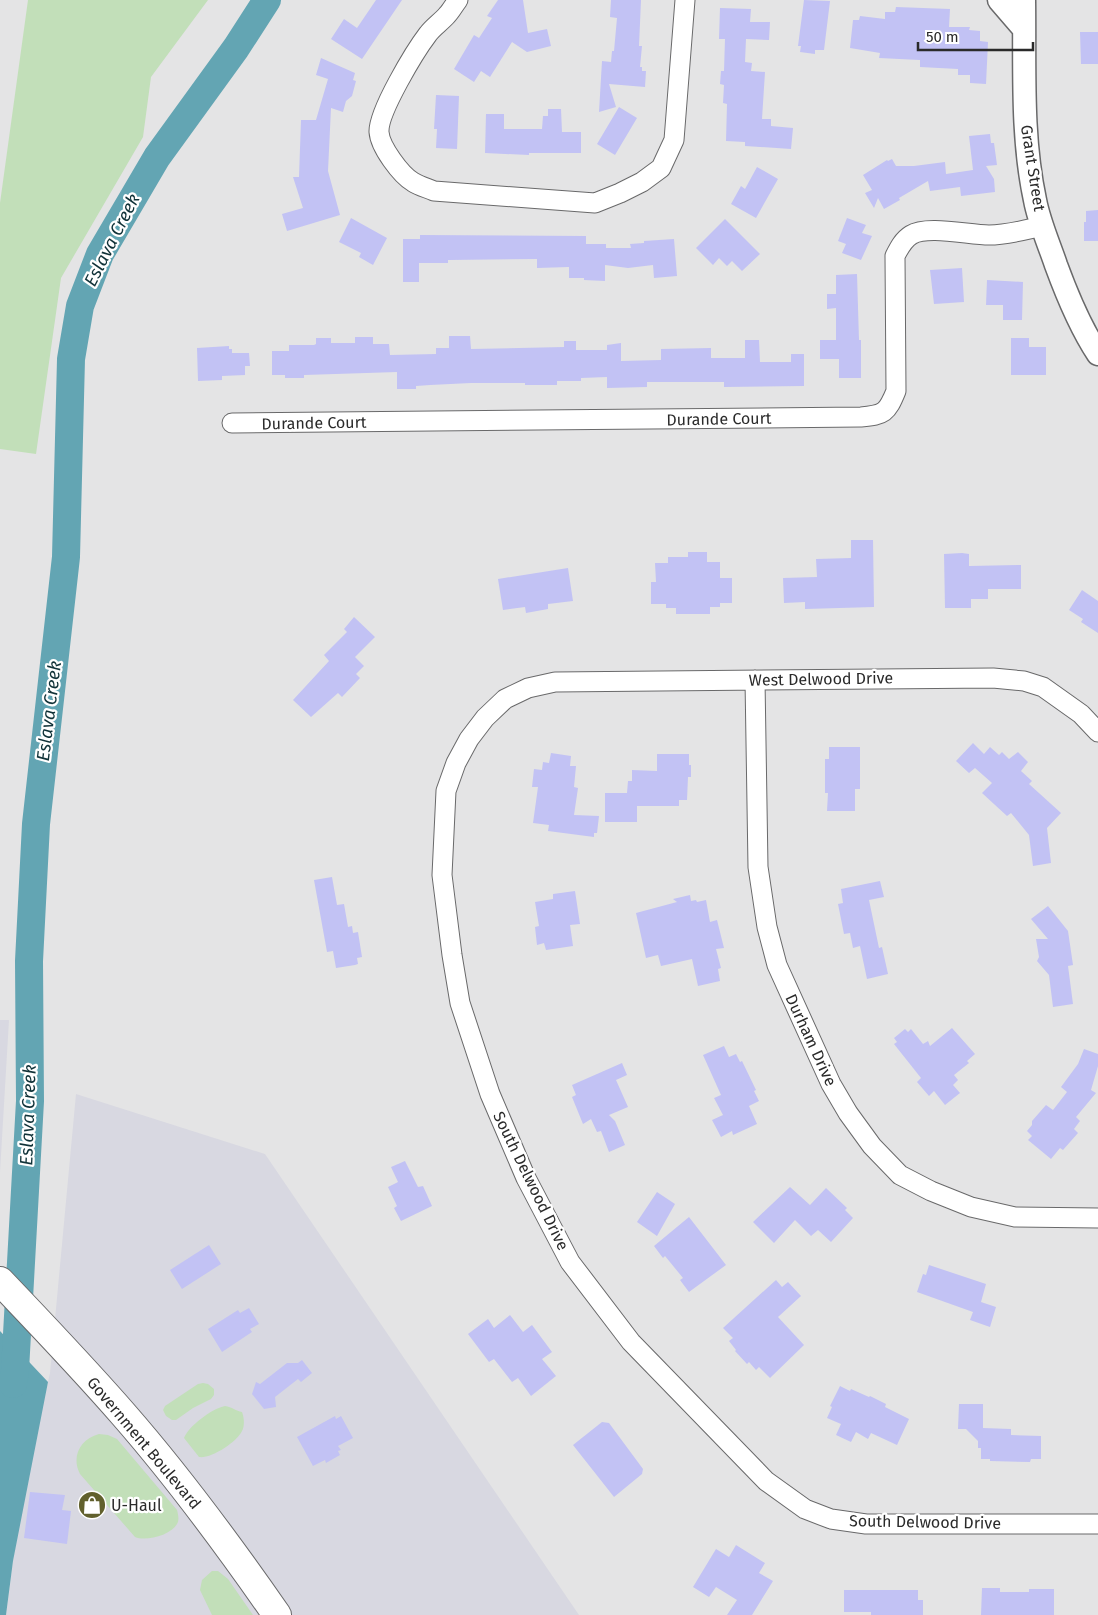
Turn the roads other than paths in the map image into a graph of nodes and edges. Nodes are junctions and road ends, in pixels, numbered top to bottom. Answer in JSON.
{"nodes":[{"id":1,"x":458,"y":0,"type":"edge"},
{"id":2,"x":685,"y":0,"type":"edge"},
{"id":3,"x":999,"y":0,"type":"edge"},
{"id":4,"x":1024,"y":0,"type":"edge"},
{"id":5,"x":1024,"y":29,"type":"junction"},
{"id":6,"x":1043,"y":226,"type":"junction"},
{"id":7,"x":1098,"y":354,"type":"edge"},
{"id":8,"x":232,"y":424,"type":"dead end"},
{"id":9,"x":755,"y":680,"type":"junction"},
{"id":10,"x":528,"y":688,"type":"joint"},
{"id":11,"x":1098,"y":732,"type":"edge"},
{"id":12,"x":1098,"y":1218,"type":"edge"},
{"id":13,"x":0,"y":1281,"type":"edge"},
{"id":14,"x":1098,"y":1524,"type":"edge"},
{"id":15,"x":277,"y":1615,"type":"edge"}],
"edges":[{"from":1,"to":2,"type":"street"},
{"from":3,"to":5,"type":"street"},
{"from":4,"to":5,"type":"street","name":"Grant Street"},
{"from":5,"to":6,"type":"street","name":"Grant Street"},
{"from":6,"to":7,"type":"street","name":"Grant Street"},
{"from":6,"to":8,"type":"street","name":"Durande Court"},
{"from":9,"to":10,"type":"street","name":"West Delwood Drive"},
{"from":9,"to":11,"type":"street","name":"West Delwood Drive"},
{"from":9,"to":12,"type":"street","name":"Durham Drive"},
{"from":10,"to":14,"type":"street","name":"South Delwood Drive"},
{"from":13,"to":15,"type":"main road","name":"Government Boulevard"}]}
